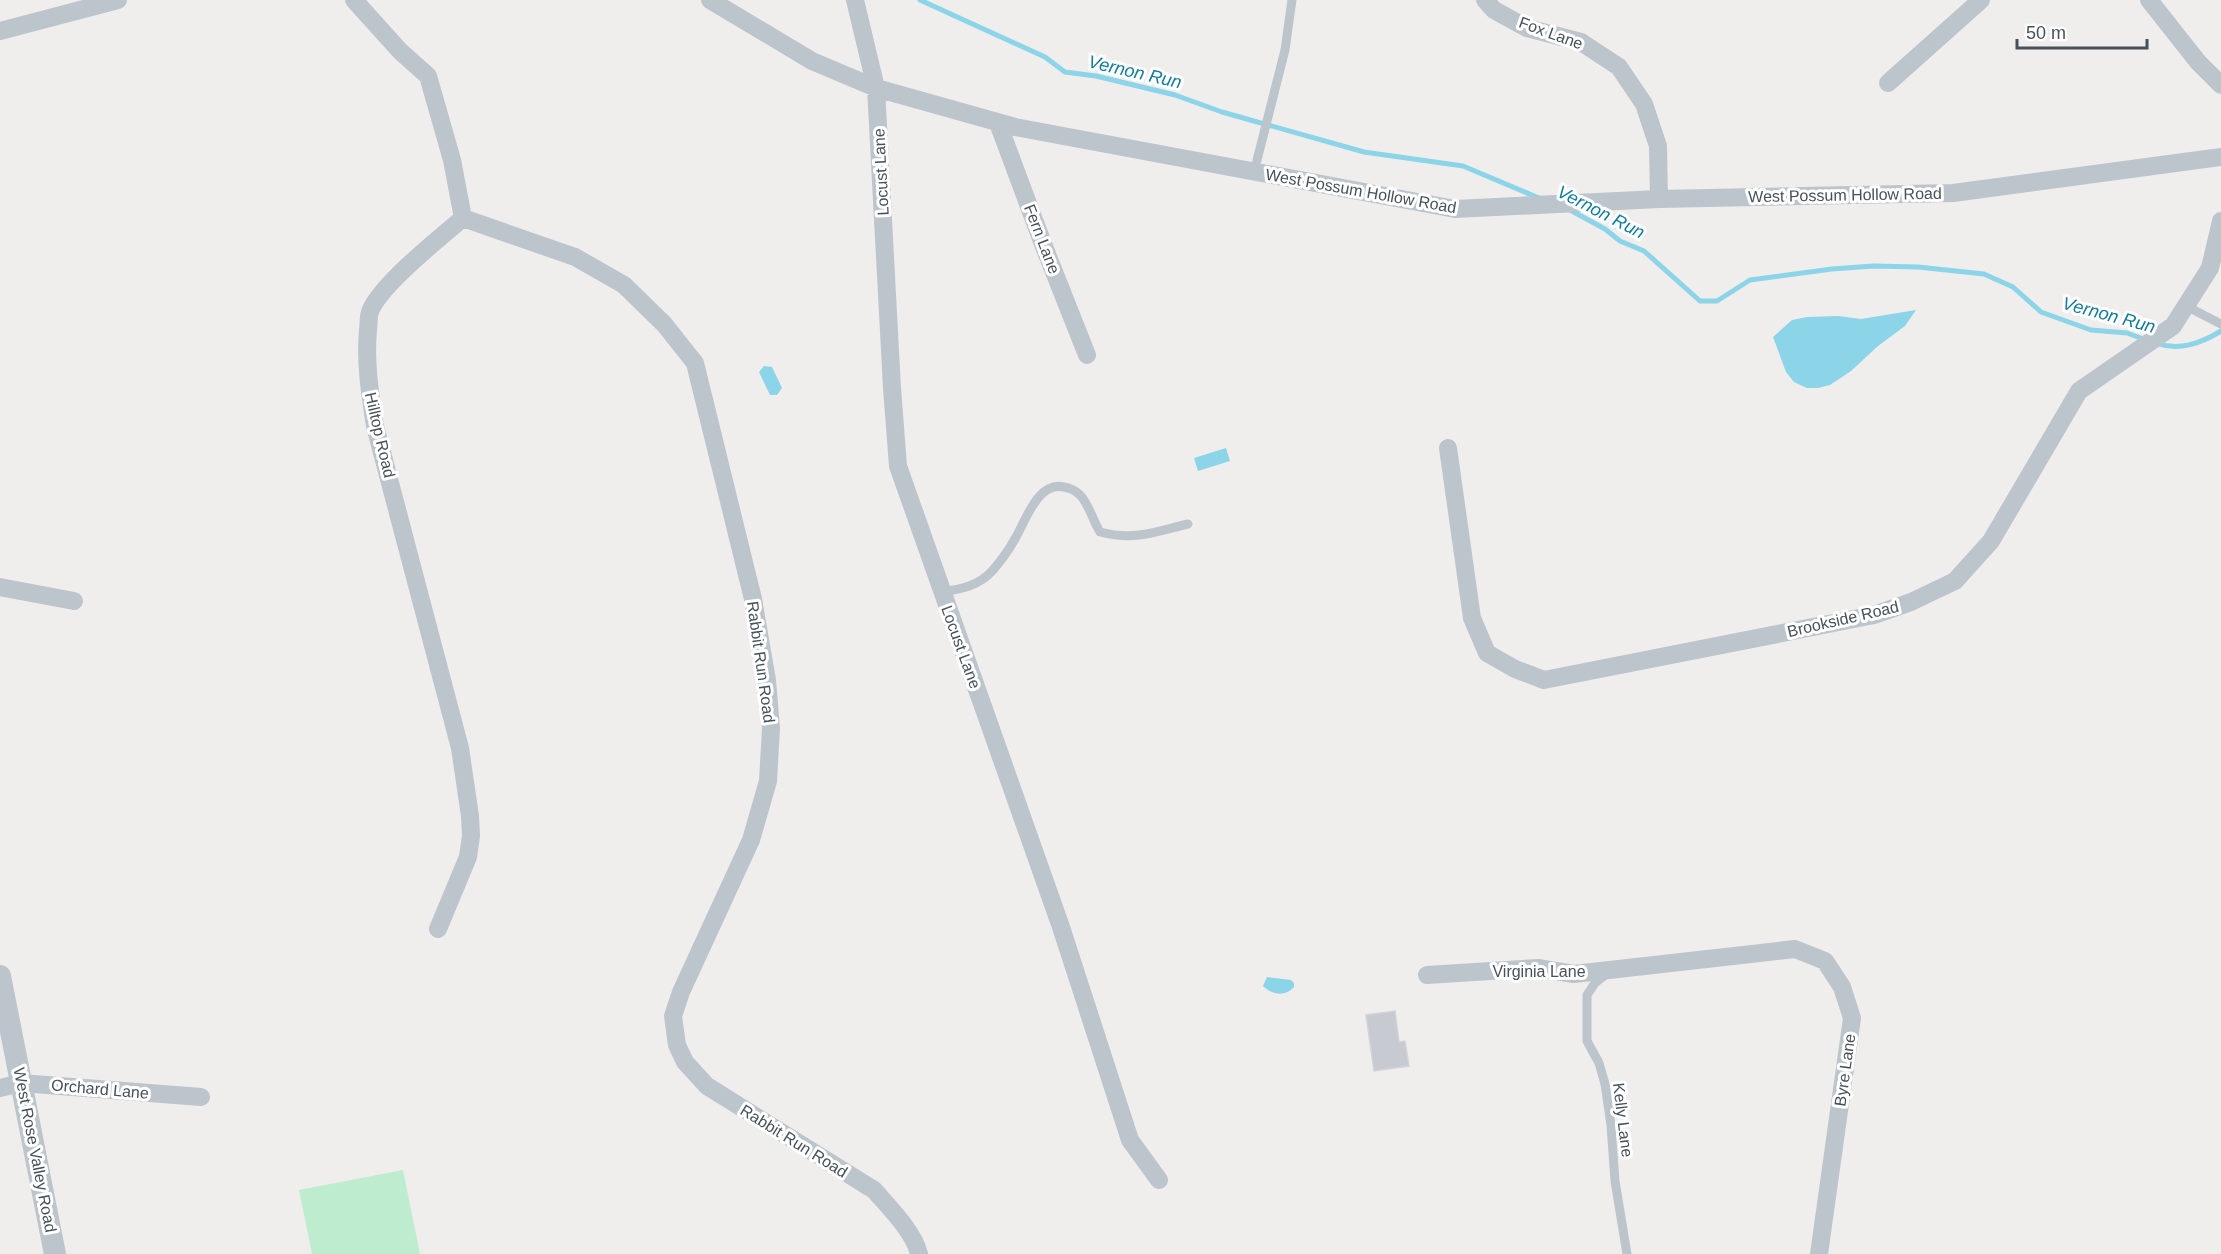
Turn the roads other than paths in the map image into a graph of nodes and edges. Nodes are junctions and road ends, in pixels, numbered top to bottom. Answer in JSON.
{"nodes":[{"id":1,"x":118,"y":0,"type":"edge"},
{"id":2,"x":354,"y":0,"type":"edge"},
{"id":3,"x":711,"y":0,"type":"edge"},
{"id":4,"x":855,"y":0,"type":"edge"},
{"id":5,"x":1292,"y":0,"type":"edge"},
{"id":6,"x":1485,"y":0,"type":"edge"},
{"id":7,"x":1981,"y":0,"type":"edge"},
{"id":8,"x":2149,"y":0,"type":"edge"},
{"id":9,"x":0,"y":31,"type":"edge"},
{"id":10,"x":1888,"y":83,"type":"dead end"},
{"id":11,"x":2221,"y":85,"type":"edge"},
{"id":12,"x":876,"y":88,"type":"junction"},
{"id":13,"x":999,"y":123,"type":"junction"},
{"id":14,"x":2221,"y":157,"type":"edge"},
{"id":15,"x":1254,"y":172,"type":"junction"},
{"id":16,"x":1659,"y":199,"type":"junction"},
{"id":17,"x":464,"y":218,"type":"junction"},
{"id":18,"x":2221,"y":221,"type":"edge"},
{"id":19,"x":2186,"y":306,"type":"junction"},
{"id":20,"x":2221,"y":324,"type":"edge"},
{"id":21,"x":1087,"y":355,"type":"dead end"},
{"id":22,"x":1448,"y":448,"type":"dead end"},
{"id":23,"x":1188,"y":524,"type":"dead end"},
{"id":24,"x":0,"y":587,"type":"edge"},
{"id":25,"x":942,"y":592,"type":"junction"},
{"id":26,"x":74,"y":601,"type":"dead end"},
{"id":27,"x":438,"y":929,"type":"dead end"},
{"id":28,"x":1615,"y":968,"type":"junction"},
{"id":29,"x":1427,"y":975,"type":"dead end"},
{"id":30,"x":0,"y":976,"type":"edge"},
{"id":31,"x":11,"y":1085,"type":"edge"},
{"id":32,"x":201,"y":1097,"type":"dead end"},
{"id":33,"x":1159,"y":1180,"type":"dead end"},
{"id":34,"x":55,"y":1254,"type":"edge"},
{"id":35,"x":919,"y":1254,"type":"edge"},
{"id":36,"x":1627,"y":1254,"type":"edge"},
{"id":37,"x":1819,"y":1254,"type":"edge"}],
"edges":[{"from":1,"to":9,"type":"street"},
{"from":2,"to":17,"type":"street"},
{"from":3,"to":12,"type":"street","name":"West Possum Hollow Road"},
{"from":4,"to":12,"type":"street","name":"Locust Lane"},
{"from":5,"to":15,"type":"lane"},
{"from":6,"to":16,"type":"street","name":"Fox Lane"},
{"from":7,"to":10,"type":"street"},
{"from":8,"to":11,"type":"street"},
{"from":12,"to":13,"type":"street","name":"West Possum Hollow Road"},
{"from":12,"to":25,"type":"street","name":"Locust Lane"},
{"from":13,"to":15,"type":"street","name":"West Possum Hollow Road"},
{"from":13,"to":21,"type":"street","name":"Fern Lane"},
{"from":14,"to":16,"type":"street","name":"West Possum Hollow Road"},
{"from":15,"to":16,"type":"street","name":"West Possum Hollow Road"},
{"from":17,"to":27,"type":"street","name":"Hilltop Road"},
{"from":17,"to":35,"type":"street","name":"Rabbit Run Road"},
{"from":18,"to":19,"type":"street","name":"Brookside Road"},
{"from":19,"to":20,"type":"lane"},
{"from":19,"to":22,"type":"street","name":"Brookside Road"},
{"from":23,"to":25,"type":"lane"},
{"from":24,"to":26,"type":"street"},
{"from":25,"to":33,"type":"street","name":"Locust Lane"},
{"from":28,"to":29,"type":"street","name":"Virginia Lane"},
{"from":28,"to":36,"type":"lane","name":"Kelly Lane"},
{"from":28,"to":37,"type":"street","name":"Byre Lane"},
{"from":30,"to":31,"type":"street","name":"West Rose Valley Road"},
{"from":31,"to":32,"type":"street","name":"Orchard Lane"},
{"from":31,"to":34,"type":"street","name":"West Rose Valley Road"}]}
